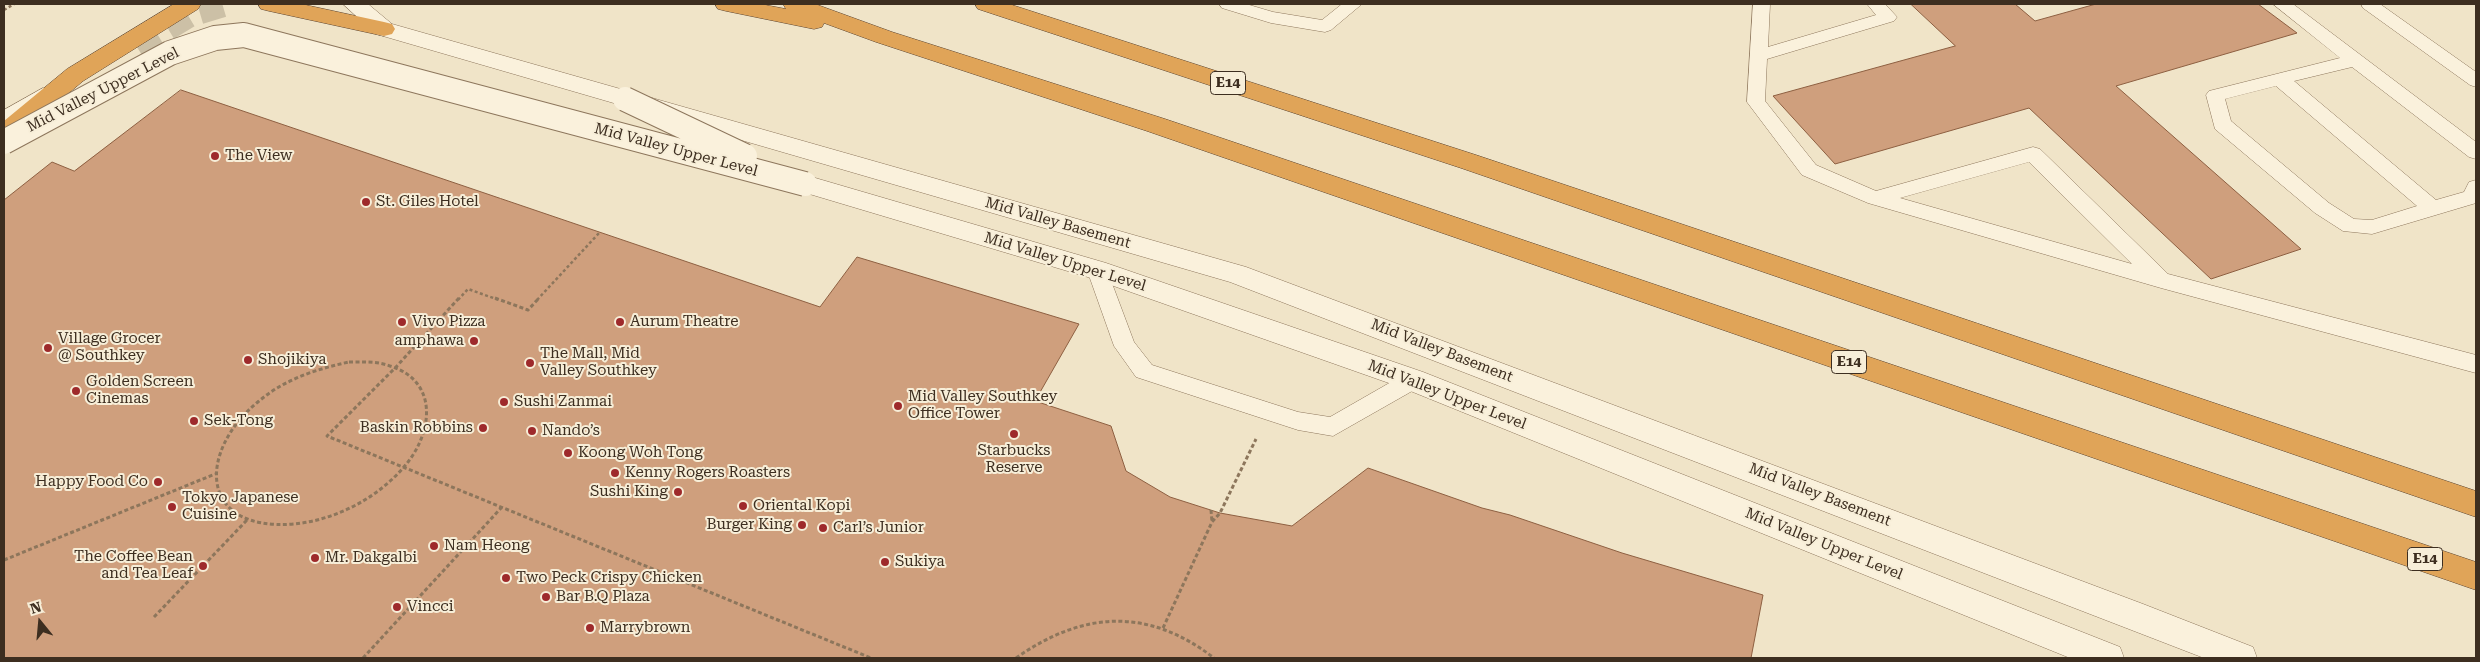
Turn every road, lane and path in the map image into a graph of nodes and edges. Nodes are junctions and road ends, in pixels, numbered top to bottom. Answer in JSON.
{"nodes":[{"id":1,"x":14,"y":4,"type":"edge"},
{"id":2,"x":190,"y":4,"type":"edge"},
{"id":3,"x":269,"y":4,"type":"edge"},
{"id":4,"x":354,"y":4,"type":"edge"},
{"id":5,"x":726,"y":4,"type":"edge"},
{"id":6,"x":794,"y":4,"type":"edge"},
{"id":7,"x":986,"y":4,"type":"edge"},
{"id":8,"x":1045,"y":4,"type":"edge"},
{"id":9,"x":1228,"y":4,"type":"edge"},
{"id":10,"x":1353,"y":4,"type":"edge"},
{"id":11,"x":1761,"y":4,"type":"edge"},
{"id":12,"x":1875,"y":4,"type":"edge"},
{"id":13,"x":2282,"y":4,"type":"edge"},
{"id":14,"x":2369,"y":4,"type":"edge"},
{"id":15,"x":4,"y":10,"type":"edge"},
{"id":16,"x":384,"y":30,"type":"junction"},
{"id":17,"x":884,"y":37,"type":"junction"},
{"id":18,"x":1758,"y":56,"type":"junction"},
{"id":19,"x":2355,"y":60,"type":"junction"},
{"id":20,"x":76,"y":75,"type":"junction"},
{"id":21,"x":2281,"y":80,"type":"junction"},
{"id":22,"x":2476,"y":81,"type":"edge"},
{"id":23,"x":625,"y":98,"type":"junction"},
{"id":24,"x":4,"y":118,"type":"edge"},
{"id":25,"x":4,"y":134,"type":"edge"},
{"id":26,"x":4,"y":142,"type":"edge"},
{"id":27,"x":2476,"y":152,"type":"edge"},
{"id":28,"x":1470,"y":162,"type":"junction"},
{"id":29,"x":805,"y":184,"type":"junction"},
{"id":30,"x":2476,"y":187,"type":"edge"},
{"id":31,"x":1875,"y":198,"type":"junction"},
{"id":32,"x":2434,"y":209,"type":"junction"},
{"id":33,"x":600,"y":232,"type":"dead end"},
{"id":34,"x":1097,"y":270,"type":"junction"},
{"id":35,"x":2161,"y":280,"type":"junction"},
{"id":36,"x":2476,"y":364,"type":"edge"},
{"id":37,"x":396,"y":367,"type":"junction"},
{"id":38,"x":1413,"y":380,"type":"junction"},
{"id":39,"x":1270,"y":412,"type":"junction"},
{"id":40,"x":404,"y":467,"type":"junction"},
{"id":41,"x":215,"y":474,"type":"junction"},
{"id":42,"x":2476,"y":504,"type":"edge"},
{"id":43,"x":502,"y":507,"type":"junction"},
{"id":44,"x":1212,"y":510,"type":"dead end"},
{"id":45,"x":248,"y":520,"type":"junction"},
{"id":46,"x":1212,"y":522,"type":"junction"},
{"id":47,"x":4,"y":560,"type":"edge"},
{"id":48,"x":2476,"y":576,"type":"edge"},
{"id":49,"x":154,"y":617,"type":"dead end"},
{"id":50,"x":1164,"y":628,"type":"junction"},
{"id":51,"x":364,"y":658,"type":"edge"},
{"id":52,"x":871,"y":658,"type":"edge"},
{"id":53,"x":1016,"y":658,"type":"edge"},
{"id":54,"x":1214,"y":658,"type":"edge"},
{"id":55,"x":2108,"y":658,"type":"edge"},
{"id":56,"x":2240,"y":658,"type":"edge"}],
"edges":[{"from":1,"to":15,"type":"path"},
{"from":2,"to":20,"type":"highway"},
{"from":3,"to":16,"type":"highway"},
{"from":4,"to":16,"type":"street"},
{"from":5,"to":17,"type":"highway"},
{"from":6,"to":17,"type":"highway","number":"E14"},
{"from":7,"to":28,"type":"highway","number":"E14"},
{"from":8,"to":28,"type":"highway"},
{"from":9,"to":10,"type":"lane"},
{"from":11,"to":18,"type":"lane"},
{"from":12,"to":18,"type":"lane"},
{"from":13,"to":19,"type":"lane"},
{"from":14,"to":22,"type":"lane"},
{"from":16,"to":23,"type":"street"},
{"from":17,"to":48,"type":"highway","number":"E14"},
{"from":18,"to":31,"type":"lane"},
{"from":19,"to":21,"type":"lane"},
{"from":19,"to":27,"type":"lane"},
{"from":20,"to":24,"type":"lane"},
{"from":20,"to":25,"type":"highway"},
{"from":21,"to":32,"type":"lane"},
{"from":21,"to":32,"type":"lane"},
{"from":23,"to":29,"type":"street","bridge":true},
{"from":23,"to":56,"type":"street","name":"Mid Valley Basement"},
{"from":26,"to":29,"type":"street","name":"Mid Valley Upper Level","bridge":true},
{"from":28,"to":42,"type":"highway","number":"E14"},
{"from":29,"to":34,"type":"street","name":"Mid Valley Upper Level"},
{"from":30,"to":32,"type":"lane"},
{"from":31,"to":35,"type":"lane"},
{"from":31,"to":35,"type":"lane"},
{"from":33,"to":37,"type":"path"},
{"from":34,"to":38,"type":"street","name":"Mid Valley Upper Level"},
{"from":34,"to":39,"type":"lane"},
{"from":35,"to":36,"type":"lane"},
{"from":37,"to":40,"type":"path"},
{"from":37,"to":40,"type":"path"},
{"from":37,"to":41,"type":"path"},
{"from":38,"to":39,"type":"lane"},
{"from":38,"to":55,"type":"street","name":"Mid Valley Upper Level"},
{"from":39,"to":46,"type":"path"},
{"from":40,"to":43,"type":"path"},
{"from":40,"to":45,"type":"path"},
{"from":41,"to":45,"type":"path"},
{"from":41,"to":47,"type":"path"},
{"from":43,"to":51,"type":"path"},
{"from":43,"to":52,"type":"path"},
{"from":44,"to":46,"type":"path"},
{"from":45,"to":49,"type":"path"},
{"from":46,"to":50,"type":"path"},
{"from":50,"to":53,"type":"path"},
{"from":50,"to":54,"type":"path"}]}
